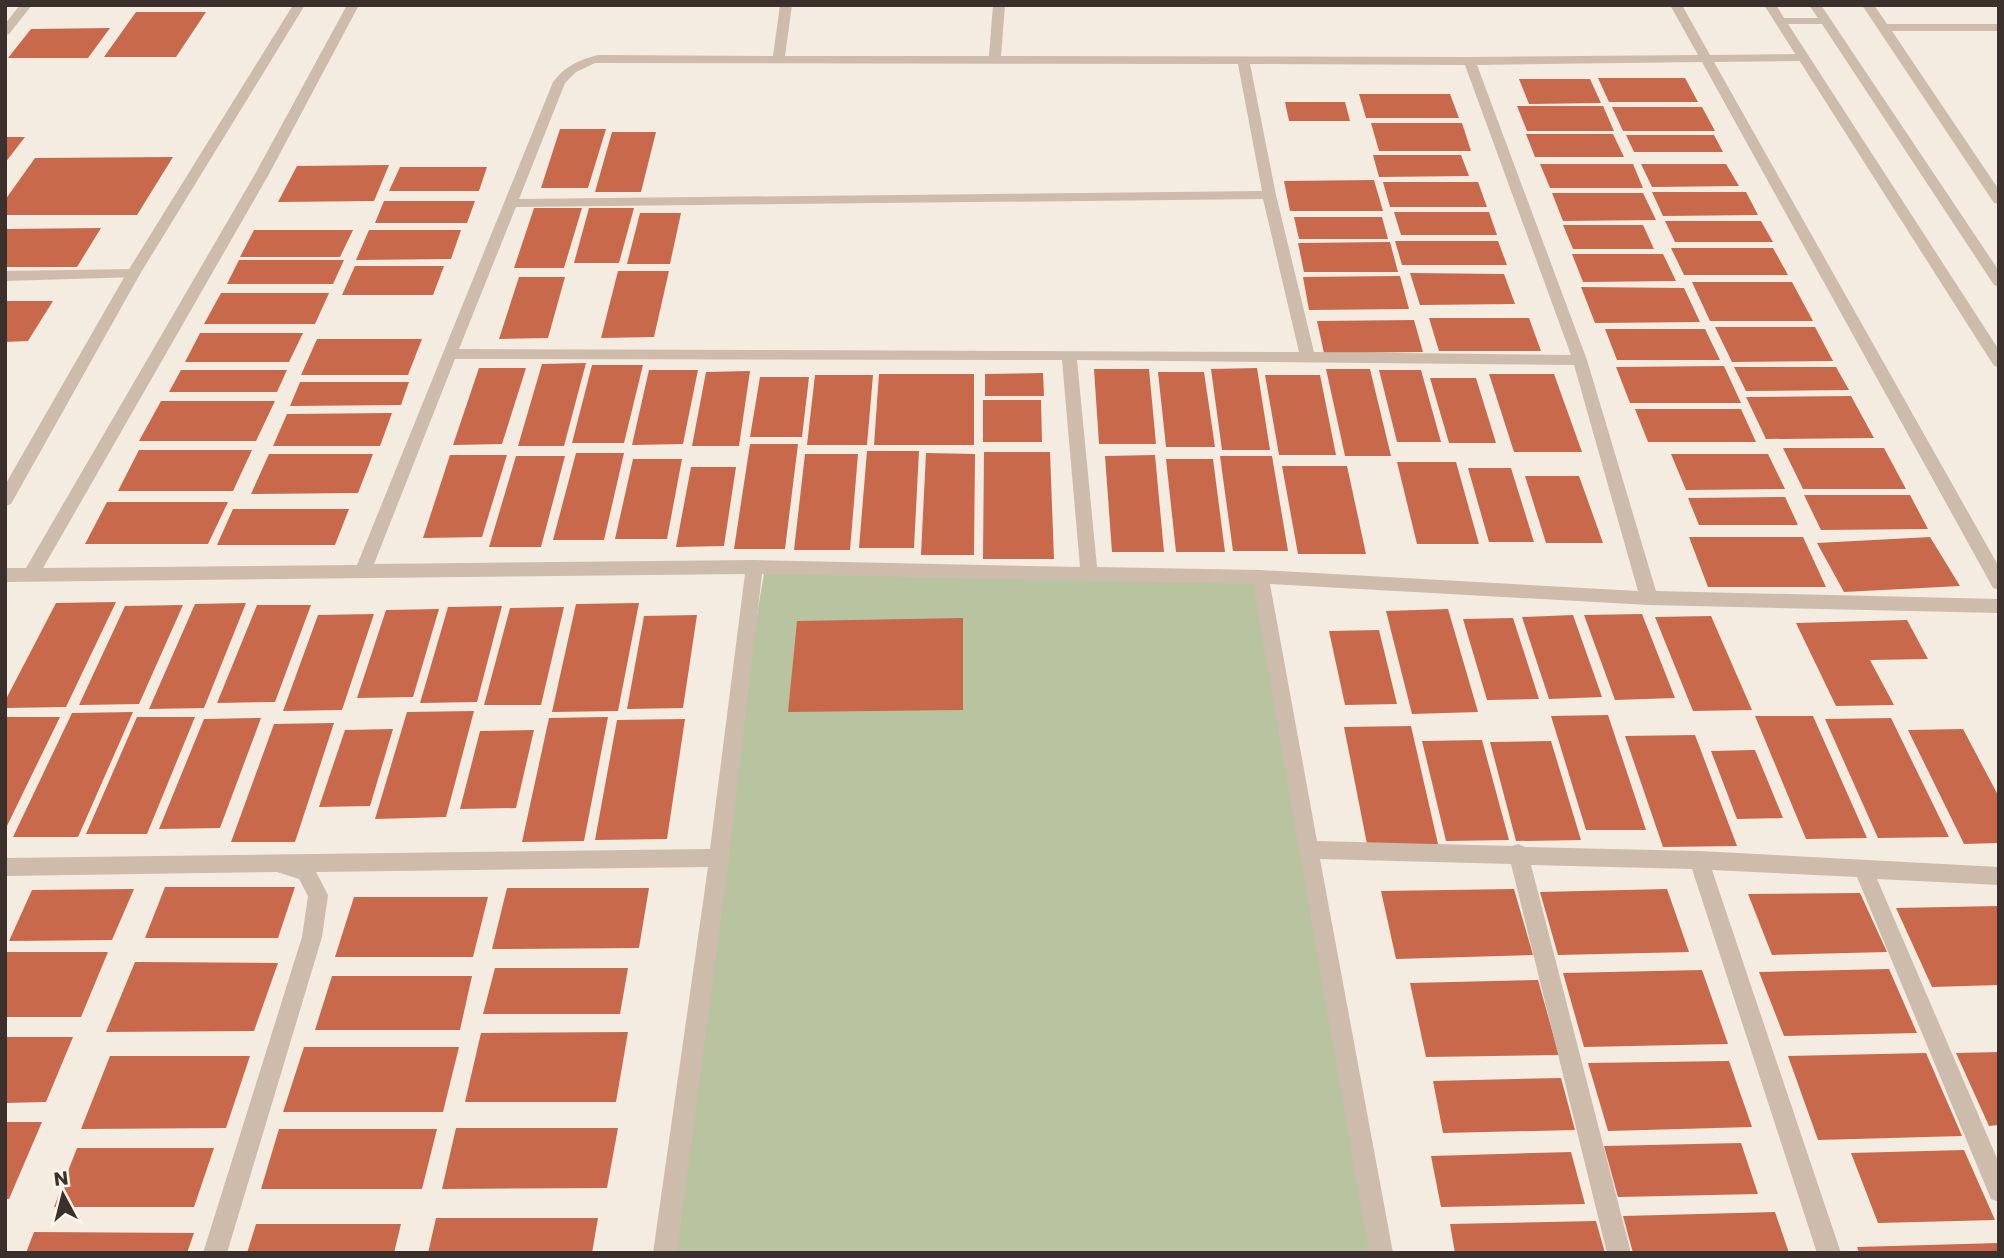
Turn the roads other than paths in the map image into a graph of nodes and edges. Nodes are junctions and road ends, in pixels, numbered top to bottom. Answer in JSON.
{"nodes":[{"id":1,"x":26,"y":5,"type":"edge"},
{"id":2,"x":299,"y":5,"type":"edge"},
{"id":3,"x":353,"y":5,"type":"edge"},
{"id":4,"x":786,"y":5,"type":"edge"},
{"id":5,"x":999,"y":5,"type":"edge"},
{"id":6,"x":1676,"y":5,"type":"edge"},
{"id":7,"x":1770,"y":5,"type":"edge"},
{"id":8,"x":1815,"y":5,"type":"edge"},
{"id":9,"x":1868,"y":5,"type":"edge"},
{"id":10,"x":1780,"y":21,"type":"junction"},
{"id":11,"x":1825,"y":21,"type":"junction"},
{"id":12,"x":1999,"y":27,"type":"edge"},
{"id":13,"x":1883,"y":28,"type":"junction"},
{"id":14,"x":5,"y":32,"type":"edge"},
{"id":15,"x":1803,"y":57,"type":"junction"},
{"id":16,"x":1706,"y":58,"type":"junction"},
{"id":17,"x":779,"y":59,"type":"junction"},
{"id":18,"x":1243,"y":60,"type":"junction"},
{"id":19,"x":995,"y":61,"type":"junction"},
{"id":20,"x":1469,"y":61,"type":"junction"},
{"id":21,"x":1993,"y":183,"type":"edge"},
{"id":22,"x":1269,"y":195,"type":"junction"},
{"id":23,"x":1999,"y":200,"type":"edge"},
{"id":24,"x":512,"y":203,"type":"junction"},
{"id":25,"x":133,"y":274,"type":"junction"},
{"id":26,"x":5,"y":276,"type":"edge"},
{"id":27,"x":1999,"y":282,"type":"edge"},
{"id":28,"x":451,"y":354,"type":"junction"},
{"id":29,"x":1069,"y":356,"type":"junction"},
{"id":30,"x":1308,"y":359,"type":"junction"},
{"id":31,"x":1580,"y":360,"type":"junction"},
{"id":32,"x":1999,"y":362,"type":"edge"},
{"id":33,"x":5,"y":500,"type":"edge"},
{"id":34,"x":754,"y":567,"type":"junction"},
{"id":35,"x":363,"y":571,"type":"junction"},
{"id":36,"x":1089,"y":573,"type":"junction"},
{"id":37,"x":32,"y":574,"type":"junction"},
{"id":38,"x":5,"y":575,"type":"edge"},
{"id":39,"x":1260,"y":577,"type":"junction"},
{"id":40,"x":1999,"y":583,"type":"edge"},
{"id":41,"x":1649,"y":598,"type":"junction"},
{"id":42,"x":1999,"y":606,"type":"edge"},
{"id":43,"x":1309,"y":850,"type":"junction"},
{"id":44,"x":1518,"y":853,"type":"junction"},
{"id":45,"x":719,"y":858,"type":"junction"},
{"id":46,"x":1699,"y":860,"type":"junction"},
{"id":47,"x":276,"y":863,"type":"junction"},
{"id":48,"x":5,"y":867,"type":"edge"},
{"id":49,"x":1863,"y":869,"type":"junction"},
{"id":50,"x":1999,"y":876,"type":"edge"},
{"id":51,"x":1999,"y":1191,"type":"edge"},
{"id":52,"x":215,"y":1253,"type":"edge"},
{"id":53,"x":665,"y":1253,"type":"edge"},
{"id":54,"x":1381,"y":1253,"type":"edge"},
{"id":55,"x":1619,"y":1253,"type":"edge"},
{"id":56,"x":1829,"y":1253,"type":"edge"}],
"edges":[{"from":1,"to":14,"type":"street"},
{"from":2,"to":25,"type":"street"},
{"from":3,"to":37,"type":"street"},
{"from":4,"to":17,"type":"street"},
{"from":5,"to":19,"type":"street"},
{"from":6,"to":16,"type":"street"},
{"from":7,"to":10,"type":"street"},
{"from":8,"to":11,"type":"street"},
{"from":9,"to":13,"type":"street"},
{"from":10,"to":11,"type":"street"},
{"from":10,"to":15,"type":"street"},
{"from":11,"to":27,"type":"street"},
{"from":12,"to":13,"type":"street"},
{"from":13,"to":21,"type":"street"},
{"from":15,"to":16,"type":"street"},
{"from":15,"to":32,"type":"street"},
{"from":16,"to":20,"type":"street"},
{"from":16,"to":40,"type":"street"},
{"from":17,"to":19,"type":"street"},
{"from":17,"to":24,"type":"street"},
{"from":18,"to":19,"type":"street"},
{"from":18,"to":20,"type":"street"},
{"from":18,"to":22,"type":"street"},
{"from":20,"to":31,"type":"street"},
{"from":21,"to":23,"type":"street"},
{"from":22,"to":24,"type":"street"},
{"from":22,"to":30,"type":"street"},
{"from":24,"to":28,"type":"street"},
{"from":25,"to":26,"type":"street"},
{"from":25,"to":33,"type":"street"},
{"from":28,"to":29,"type":"street"},
{"from":28,"to":35,"type":"street"},
{"from":29,"to":30,"type":"street"},
{"from":29,"to":36,"type":"street"},
{"from":30,"to":31,"type":"street"},
{"from":31,"to":41,"type":"street"},
{"from":34,"to":35,"type":"street"},
{"from":34,"to":36,"type":"street"},
{"from":34,"to":45,"type":"street"},
{"from":35,"to":37,"type":"street"},
{"from":36,"to":39,"type":"street"},
{"from":37,"to":38,"type":"street"},
{"from":39,"to":41,"type":"street"},
{"from":39,"to":43,"type":"street"},
{"from":41,"to":42,"type":"street"},
{"from":43,"to":44,"type":"street"},
{"from":43,"to":54,"type":"street"},
{"from":44,"to":46,"type":"street"},
{"from":44,"to":55,"type":"street"},
{"from":45,"to":47,"type":"street"},
{"from":45,"to":53,"type":"street"},
{"from":46,"to":49,"type":"street"},
{"from":46,"to":56,"type":"street"},
{"from":47,"to":48,"type":"street"},
{"from":47,"to":52,"type":"street"},
{"from":49,"to":50,"type":"street"},
{"from":49,"to":51,"type":"street"}]}
